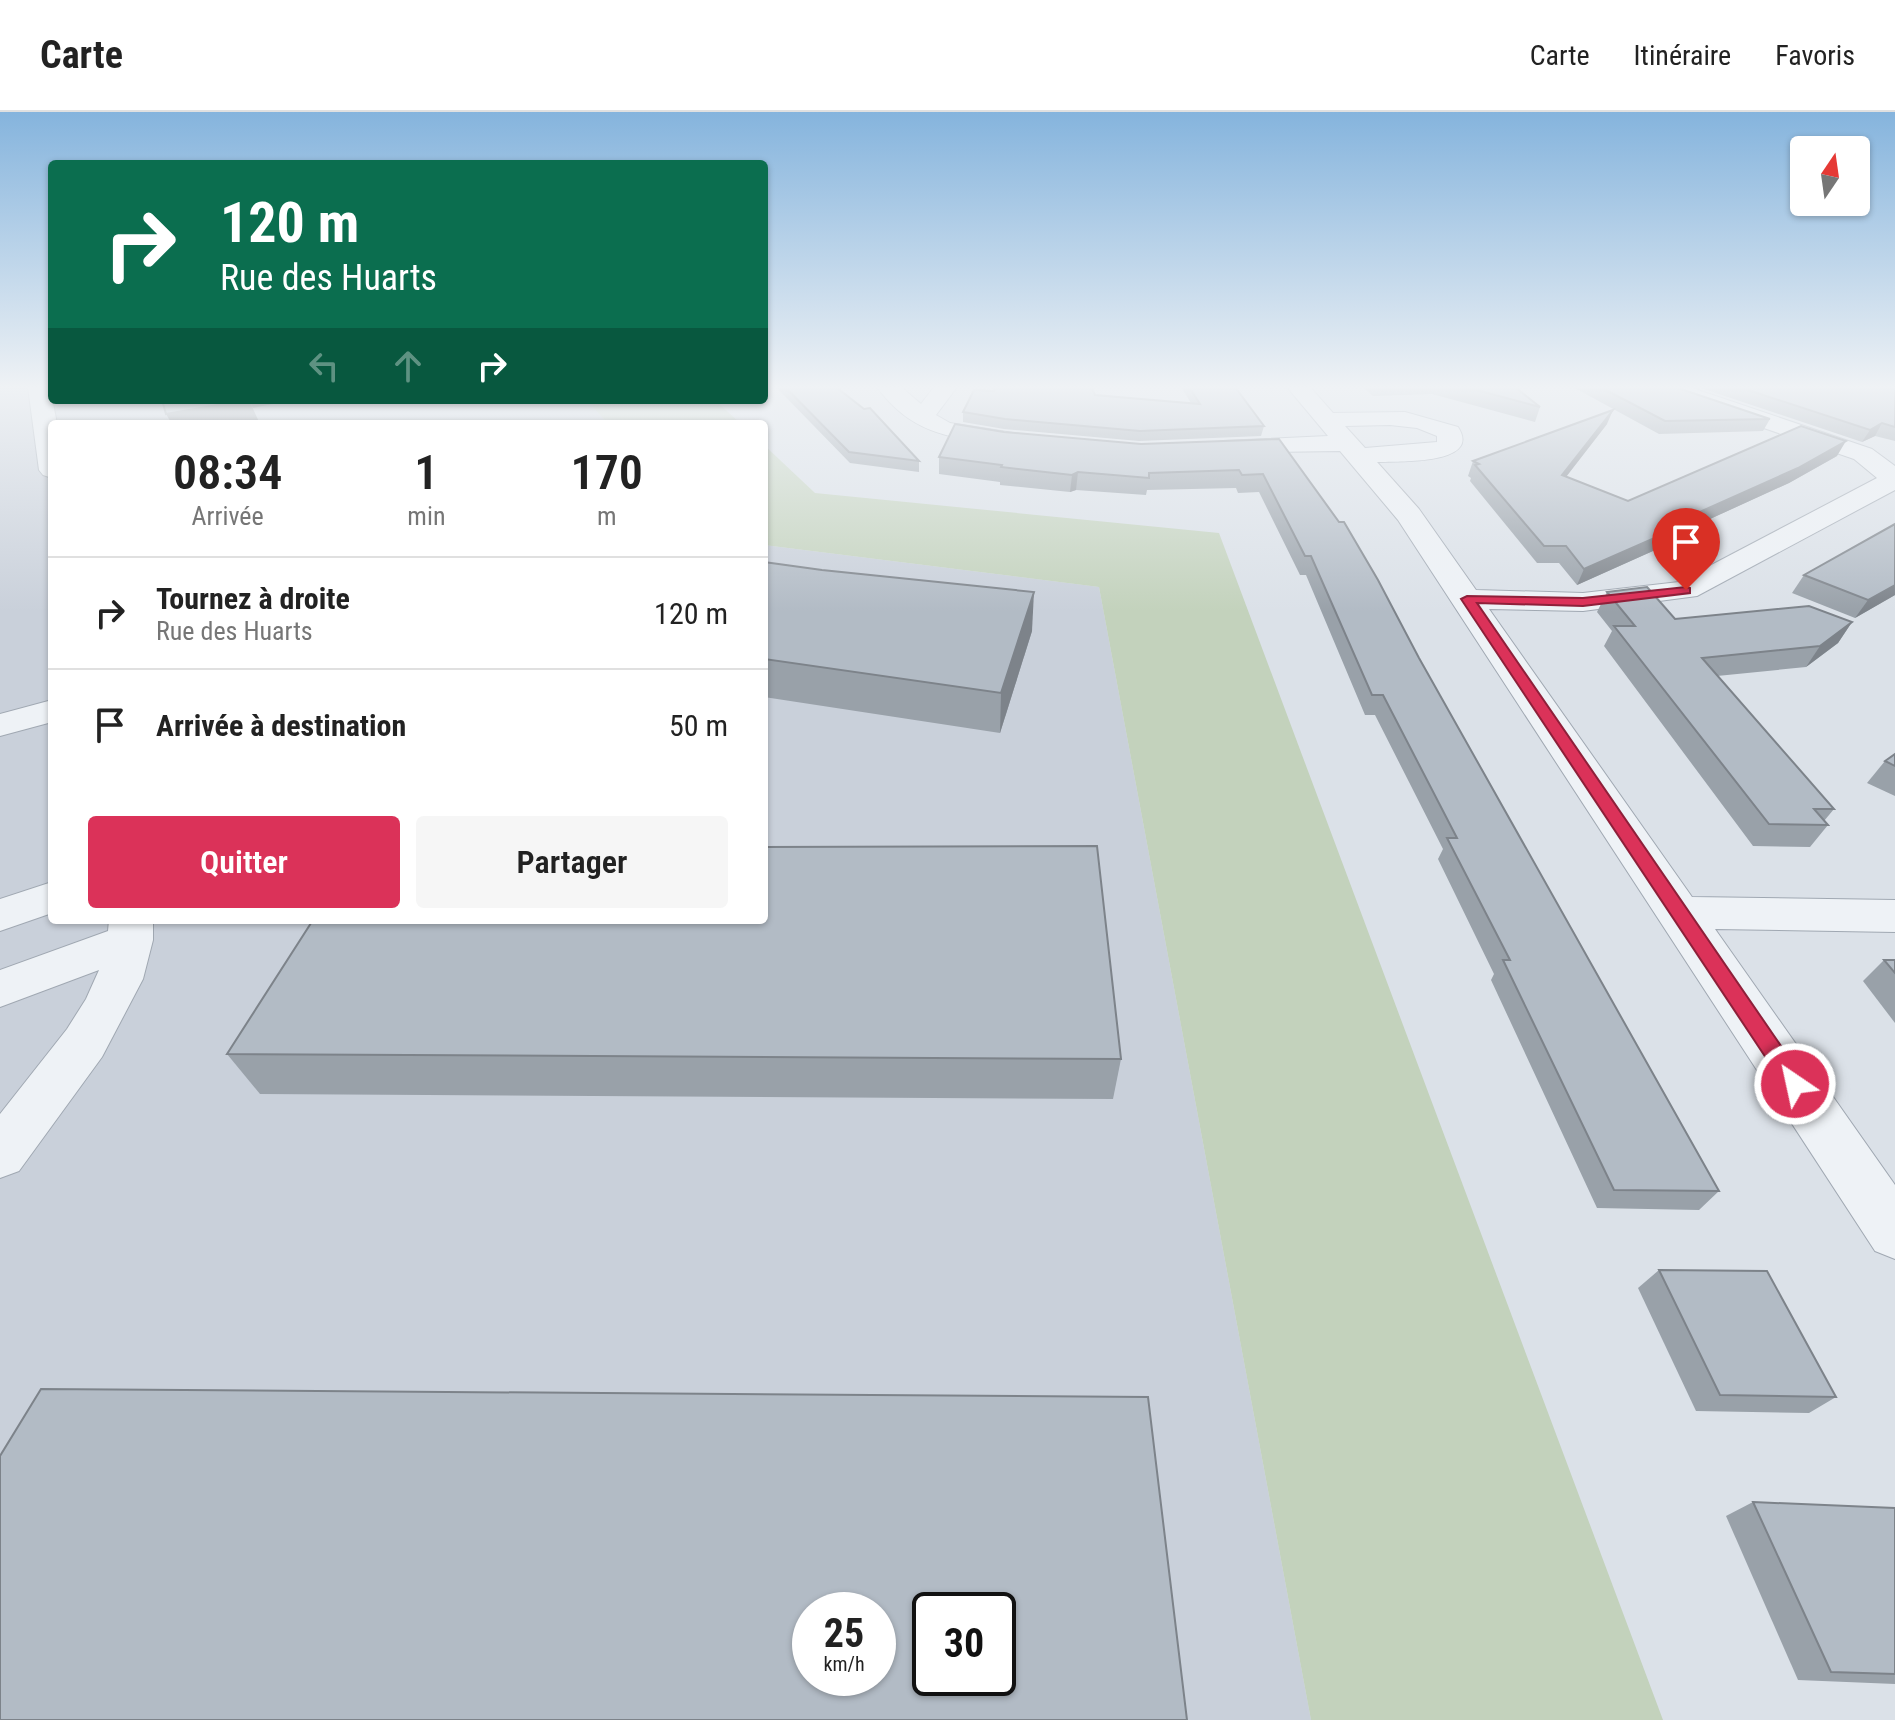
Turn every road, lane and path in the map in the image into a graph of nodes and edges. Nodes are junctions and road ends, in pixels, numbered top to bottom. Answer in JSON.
{"nodes":[{"id":1,"x":1365,"y":462,"type":"edge"},
{"id":2,"x":1873,"y":462,"type":"edge"},
{"id":3,"x":1467,"y":599,"type":"junction"},
{"id":4,"x":48,"y":712,"type":"edge"},
{"id":5,"x":0,"y":725,"type":"edge"},
{"id":6,"x":48,"y":898,"type":"edge"},
{"id":7,"x":1679,"y":913,"type":"junction"},
{"id":8,"x":0,"y":915,"type":"edge"},
{"id":9,"x":1895,"y":916,"type":"edge"},
{"id":10,"x":131,"y":930,"type":"edge"},
{"id":11,"x":0,"y":989,"type":"edge"},
{"id":12,"x":0,"y":1154,"type":"edge"},
{"id":13,"x":1895,"y":1232,"type":"edge"}],
"edges":[{"from":1,"to":3,"type":"street"},
{"from":2,"to":3,"type":"street"},
{"from":3,"to":7,"type":"street"},
{"from":4,"to":5,"type":"street"},
{"from":6,"to":8,"type":"street"},
{"from":7,"to":9,"type":"street"},
{"from":7,"to":13,"type":"street"},
{"from":10,"to":11,"type":"street"},
{"from":10,"to":12,"type":"street"}]}
